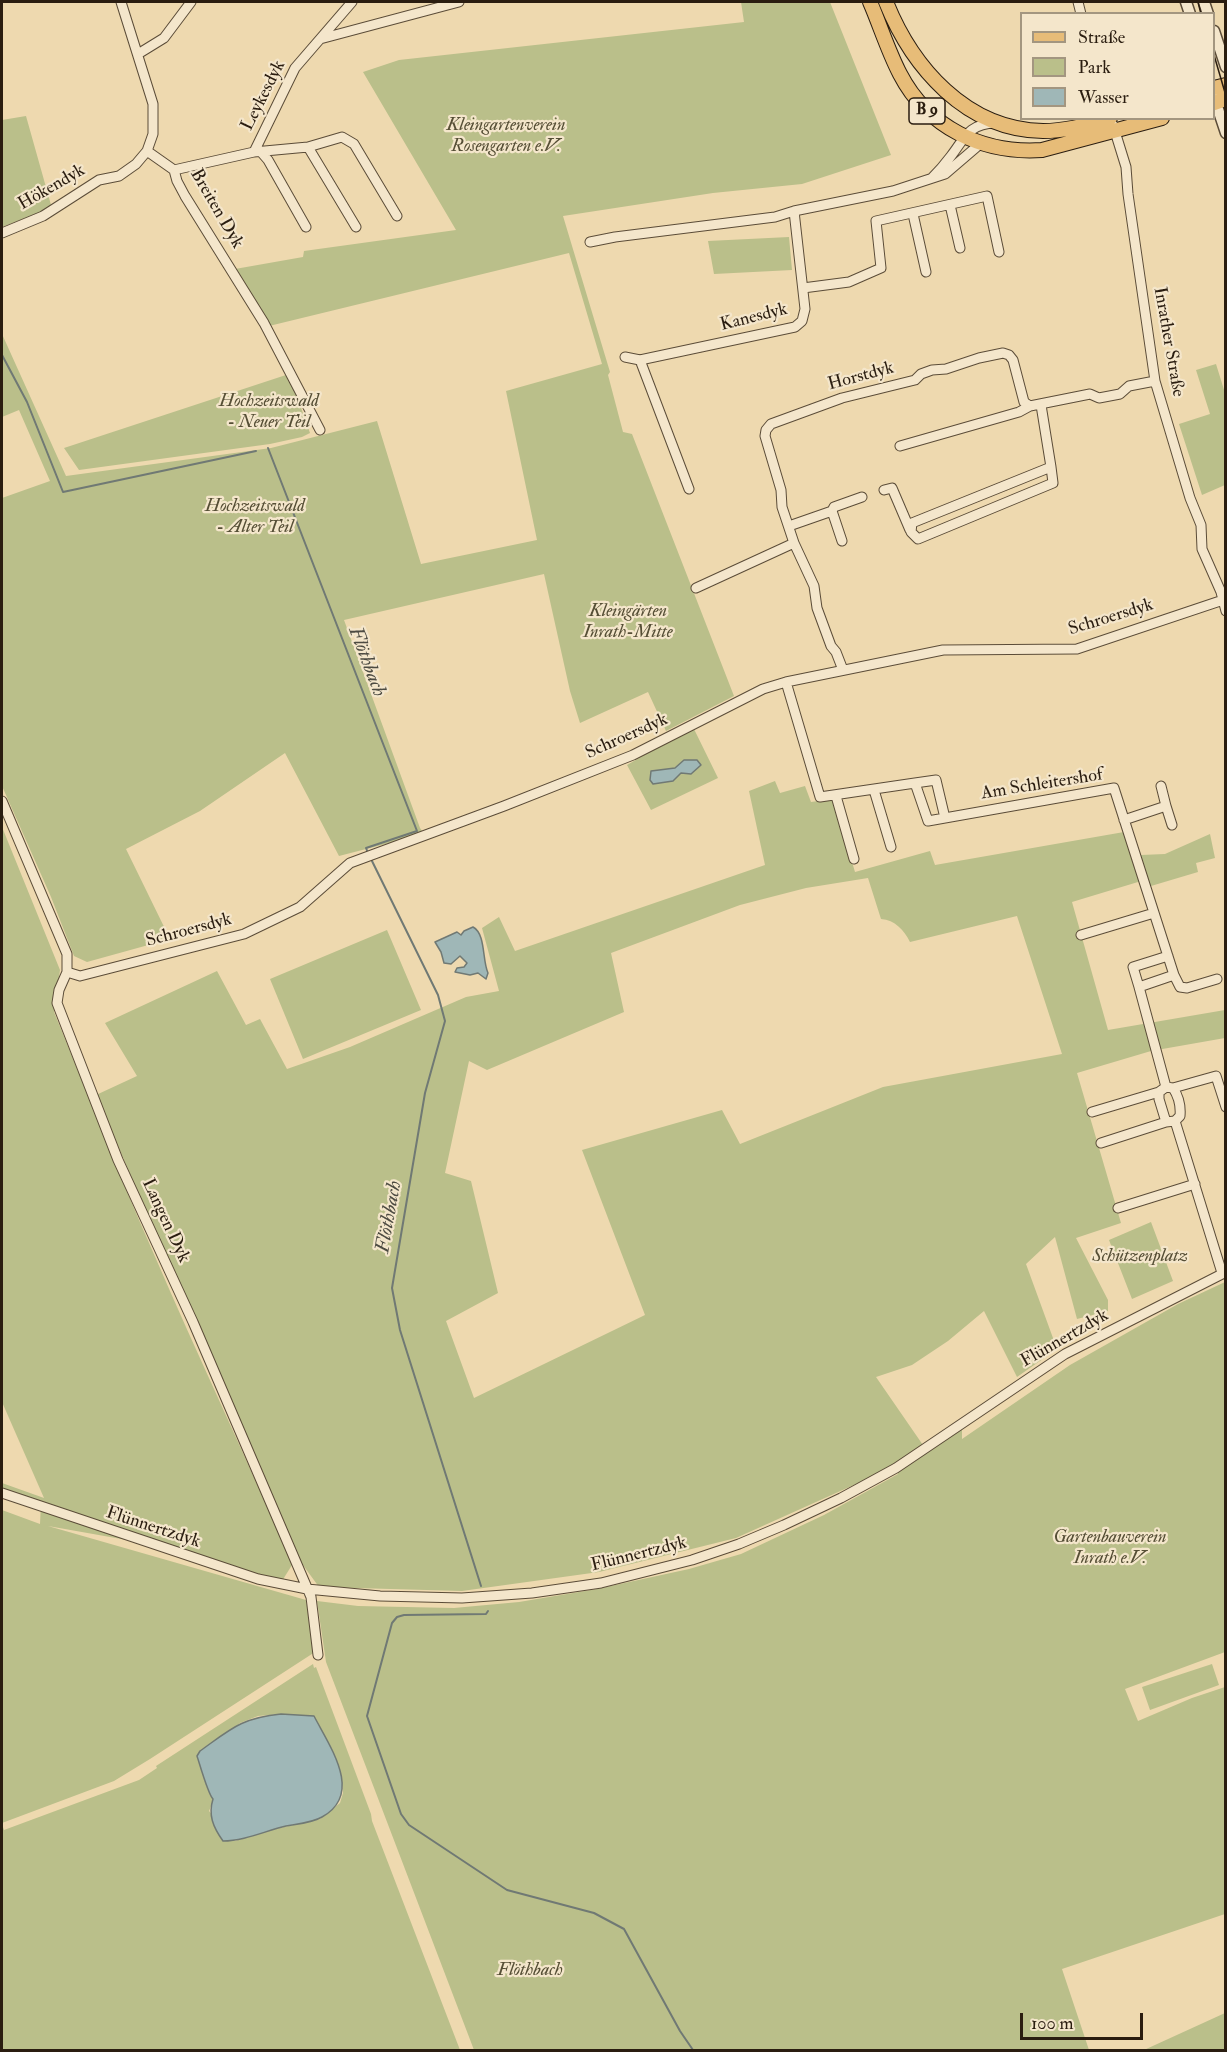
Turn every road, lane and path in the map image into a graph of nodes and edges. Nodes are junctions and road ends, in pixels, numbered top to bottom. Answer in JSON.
{"nodes":[{"id":1,"x":121,"y":2,"type":"edge"},
{"id":2,"x":191,"y":2,"type":"edge"},
{"id":3,"x":352,"y":2,"type":"edge"},
{"id":4,"x":459,"y":2,"type":"edge"},
{"id":5,"x":870,"y":2,"type":"edge"},
{"id":6,"x":886,"y":2,"type":"edge"},
{"id":7,"x":1215,"y":35,"type":"edge"},
{"id":8,"x":320,"y":39,"type":"junction"},
{"id":9,"x":138,"y":54,"type":"junction"},
{"id":10,"x":1226,"y":67,"type":"edge"},
{"id":11,"x":1217,"y":100,"type":"edge"},
{"id":12,"x":1142,"y":120,"type":"edge"},
{"id":13,"x":1112,"y":123,"type":"edge"},
{"id":14,"x":1001,"y":124,"type":"junction"},
{"id":15,"x":1226,"y":133,"type":"edge"},
{"id":16,"x":963,"y":136,"type":"junction"},
{"id":17,"x":980,"y":144,"type":"junction"},
{"id":18,"x":308,"y":147,"type":"junction"},
{"id":19,"x":147,"y":152,"type":"junction"},
{"id":20,"x":258,"y":152,"type":"junction"},
{"id":21,"x":174,"y":170,"type":"junction"},
{"id":22,"x":932,"y":178,"type":"junction"},
{"id":23,"x":950,"y":205,"type":"junction"},
{"id":24,"x":794,"y":211,"type":"junction"},
{"id":25,"x":914,"y":214,"type":"junction"},
{"id":26,"x":397,"y":216,"type":"dead end"},
{"id":27,"x":306,"y":227,"type":"dead end"},
{"id":28,"x":356,"y":227,"type":"dead end"},
{"id":29,"x":2,"y":233,"type":"edge"},
{"id":30,"x":590,"y":242,"type":"dead end"},
{"id":31,"x":960,"y":248,"type":"dead end"},
{"id":32,"x":999,"y":252,"type":"dead end"},
{"id":33,"x":926,"y":272,"type":"dead end"},
{"id":34,"x":803,"y":288,"type":"junction"},
{"id":35,"x":626,"y":357,"type":"dead end"},
{"id":36,"x":640,"y":360,"type":"junction"},
{"id":37,"x":1155,"y":381,"type":"junction"},
{"id":38,"x":1041,"y":405,"type":"junction"},
{"id":39,"x":1030,"y":406,"type":"junction"},
{"id":40,"x":320,"y":430,"type":"dead end"},
{"id":41,"x":900,"y":446,"type":"dead end"},
{"id":42,"x":1051,"y":468,"type":"junction"},
{"id":43,"x":689,"y":489,"type":"dead end"},
{"id":44,"x":884,"y":490,"type":"dead end"},
{"id":45,"x":981,"y":495,"type":"junction"},
{"id":46,"x":861,"y":497,"type":"dead end"},
{"id":47,"x":832,"y":511,"type":"junction"},
{"id":48,"x":988,"y":511,"type":"junction"},
{"id":49,"x":789,"y":526,"type":"junction"},
{"id":50,"x":911,"y":532,"type":"junction"},
{"id":51,"x":842,"y":541,"type":"dead end"},
{"id":52,"x":794,"y":543,"type":"junction"},
{"id":53,"x":696,"y":588,"type":"dead end"},
{"id":54,"x":1224,"y":600,"type":"edge"},
{"id":55,"x":1226,"y":611,"type":"edge"},
{"id":56,"x":843,"y":670,"type":"junction"},
{"id":57,"x":786,"y":682,"type":"junction"},
{"id":58,"x":915,"y":783,"type":"junction"},
{"id":59,"x":1161,"y":786,"type":"dead end"},
{"id":60,"x":874,"y":790,"type":"junction"},
{"id":61,"x":836,"y":796,"type":"junction"},
{"id":62,"x":2,"y":801,"type":"edge"},
{"id":63,"x":1166,"y":806,"type":"junction"},
{"id":64,"x":945,"y":818,"type":"junction"},
{"id":65,"x":1124,"y":819,"type":"junction"},
{"id":66,"x":1172,"y":825,"type":"dead end"},
{"id":67,"x":891,"y":847,"type":"dead end"},
{"id":68,"x":854,"y":859,"type":"dead end"},
{"id":69,"x":1154,"y":913,"type":"junction"},
{"id":70,"x":1081,"y":936,"type":"dead end"},
{"id":71,"x":1168,"y":956,"type":"junction"},
{"id":72,"x":67,"y":972,"type":"junction"},
{"id":73,"x":1174,"y":975,"type":"junction"},
{"id":74,"x":1217,"y":979,"type":"dead end"},
{"id":75,"x":1139,"y":987,"type":"junction"},
{"id":76,"x":1166,"y":1089,"type":"junction"},
{"id":77,"x":1226,"y":1107,"type":"edge"},
{"id":78,"x":1092,"y":1112,"type":"dead end"},
{"id":79,"x":1171,"y":1122,"type":"junction"},
{"id":80,"x":1101,"y":1143,"type":"dead end"},
{"id":81,"x":1195,"y":1184,"type":"junction"},
{"id":82,"x":1118,"y":1208,"type":"dead end"},
{"id":83,"x":1224,"y":1272,"type":"edge"},
{"id":84,"x":2,"y":1493,"type":"edge"},
{"id":85,"x":307,"y":1589,"type":"junction"},
{"id":86,"x":318,"y":1655,"type":"dead end"}],
"edges":[{"from":1,"to":9,"type":"street"},
{"from":2,"to":9,"type":"street"},
{"from":3,"to":8,"type":"street","name":"Leykesdyk"},
{"from":4,"to":8,"type":"street"},
{"from":5,"to":16,"type":"main road","number":"B 9"},
{"from":6,"to":14,"type":"main road","number":"B 9"},
{"from":7,"to":10,"type":"street"},
{"from":8,"to":20,"type":"street","name":"Leykesdyk"},
{"from":9,"to":19,"type":"street"},
{"from":11,"to":15,"type":"street"},
{"from":12,"to":13,"type":"main road","number":"B 9"},
{"from":13,"to":14,"type":"main road","number":"B 9"},
{"from":13,"to":17,"type":"main road","number":"B 9"},
{"from":13,"to":37,"type":"street","name":"Inrather Straße"},
{"from":14,"to":16,"type":"street"},
{"from":16,"to":17,"type":"main road","number":"B 9"},
{"from":16,"to":22,"type":"street"},
{"from":17,"to":22,"type":"street"},
{"from":18,"to":20,"type":"street","name":"Leykesdyk"},
{"from":18,"to":26,"type":"street","name":"Leykesdyk"},
{"from":18,"to":28,"type":"street"},
{"from":19,"to":21,"type":"street","name":"Breiten Dyk"},
{"from":19,"to":29,"type":"street","name":"Hökendyk"},
{"from":20,"to":21,"type":"street","name":"Leykesdyk"},
{"from":20,"to":27,"type":"street","name":"Leykesdyk"},
{"from":21,"to":40,"type":"street","name":"Breiten Dyk"},
{"from":22,"to":24,"type":"street"},
{"from":23,"to":25,"type":"street"},
{"from":23,"to":31,"type":"street"},
{"from":23,"to":32,"type":"street"},
{"from":24,"to":30,"type":"street"},
{"from":24,"to":34,"type":"street","name":"Kanesdyk"},
{"from":25,"to":33,"type":"street"},
{"from":25,"to":34,"type":"street"},
{"from":34,"to":36,"type":"street","name":"Kanesdyk"},
{"from":35,"to":36,"type":"street","name":"Kanesdyk"},
{"from":36,"to":43,"type":"street"},
{"from":37,"to":38,"type":"street"},
{"from":37,"to":54,"type":"street","name":"Inrather Straße"},
{"from":38,"to":39,"type":"street"},
{"from":38,"to":42,"type":"street"},
{"from":39,"to":41,"type":"street"},
{"from":39,"to":49,"type":"street","name":"Horstdyk"},
{"from":42,"to":45,"type":"street"},
{"from":42,"to":48,"type":"street"},
{"from":44,"to":50,"type":"street"},
{"from":45,"to":48,"type":"street"},
{"from":45,"to":50,"type":"street"},
{"from":46,"to":47,"type":"street"},
{"from":47,"to":49,"type":"street"},
{"from":47,"to":51,"type":"street"},
{"from":48,"to":50,"type":"street"},
{"from":49,"to":52,"type":"street","name":"Horstdyk"},
{"from":52,"to":53,"type":"street"},
{"from":52,"to":56,"type":"street","name":"Horstdyk"},
{"from":54,"to":55,"type":"street","name":"Inrather Straße"},
{"from":54,"to":56,"type":"street","name":"Schroersdyk"},
{"from":56,"to":57,"type":"street","name":"Schroersdyk"},
{"from":57,"to":61,"type":"street"},
{"from":57,"to":72,"type":"street","name":"Schroersdyk"},
{"from":58,"to":60,"type":"street"},
{"from":58,"to":64,"type":"street"},
{"from":58,"to":64,"type":"street"},
{"from":59,"to":63,"type":"street"},
{"from":60,"to":61,"type":"street"},
{"from":60,"to":67,"type":"street"},
{"from":61,"to":68,"type":"street"},
{"from":62,"to":72,"type":"street","name":"Langen Dyk"},
{"from":63,"to":65,"type":"street"},
{"from":63,"to":66,"type":"street"},
{"from":64,"to":65,"type":"street","name":"Am Schleitershof"},
{"from":65,"to":69,"type":"street","name":"Am Schleitershof"},
{"from":69,"to":70,"type":"street"},
{"from":69,"to":71,"type":"street","name":"Am Schleitershof"},
{"from":71,"to":73,"type":"street","name":"Am Schleitershof"},
{"from":71,"to":75,"type":"street"},
{"from":72,"to":85,"type":"street","name":"Langen Dyk"},
{"from":73,"to":74,"type":"street"},
{"from":73,"to":75,"type":"street"},
{"from":75,"to":76,"type":"street"},
{"from":76,"to":77,"type":"street"},
{"from":76,"to":78,"type":"street"},
{"from":76,"to":79,"type":"street"},
{"from":76,"to":79,"type":"street"},
{"from":79,"to":80,"type":"street"},
{"from":79,"to":81,"type":"street"},
{"from":81,"to":82,"type":"street"},
{"from":81,"to":83,"type":"street"},
{"from":83,"to":85,"type":"street","name":"Flünnertzdyk"},
{"from":84,"to":85,"type":"street","name":"Flünnertzdyk"},
{"from":85,"to":86,"type":"street","name":"Langen Dyk"}]}
